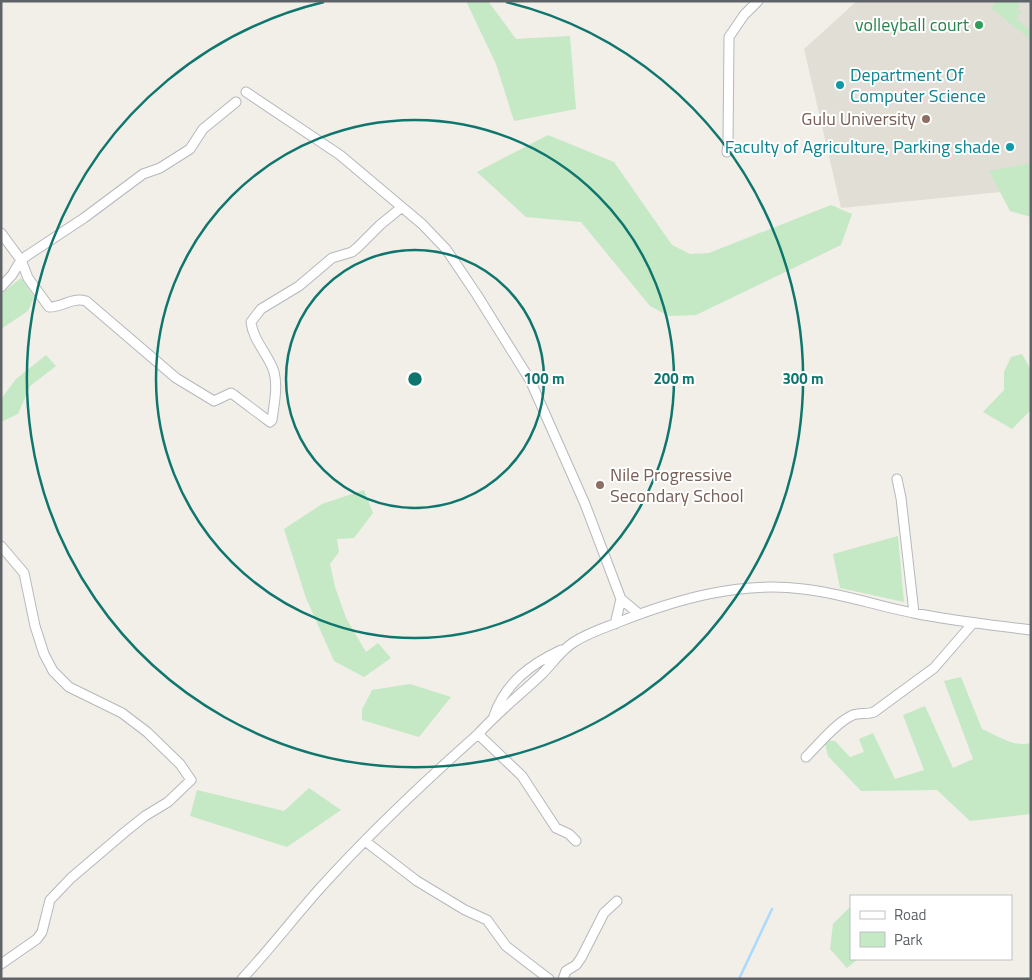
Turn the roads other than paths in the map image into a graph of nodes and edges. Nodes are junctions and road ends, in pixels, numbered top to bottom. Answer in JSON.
{"nodes":[{"id":1,"x":758,"y":1,"type":"edge"},
{"id":2,"x":246,"y":92,"type":"dead end"},
{"id":3,"x":236,"y":102,"type":"dead end"},
{"id":4,"x":726,"y":152,"type":"dead end"},
{"id":5,"x":402,"y":208,"type":"junction"},
{"id":6,"x":1,"y":233,"type":"edge"},
{"id":7,"x":21,"y":260,"type":"junction"},
{"id":8,"x":1,"y":287,"type":"edge"},
{"id":9,"x":897,"y":478,"type":"dead end"},
{"id":10,"x":1,"y":546,"type":"edge"},
{"id":11,"x":621,"y":599,"type":"junction"},
{"id":12,"x":914,"y":613,"type":"junction"},
{"id":13,"x":639,"y":614,"type":"junction"},
{"id":14,"x":973,"y":623,"type":"junction"},
{"id":15,"x":615,"y":624,"type":"junction"},
{"id":16,"x":1031,"y":630,"type":"edge"},
{"id":17,"x":566,"y":648,"type":"junction"},
{"id":18,"x":493,"y":718,"type":"junction"},
{"id":19,"x":478,"y":734,"type":"junction"},
{"id":20,"x":806,"y":757,"type":"dead end"},
{"id":21,"x":365,"y":841,"type":"junction"},
{"id":22,"x":576,"y":841,"type":"dead end"},
{"id":23,"x":617,"y":901,"type":"dead end"},
{"id":24,"x":1,"y":964,"type":"edge"},
{"id":25,"x":242,"y":979,"type":"edge"},
{"id":26,"x":549,"y":979,"type":"edge"},
{"id":27,"x":563,"y":979,"type":"edge"}],
"edges":[{"from":1,"to":4,"type":"street"},
{"from":2,"to":5,"type":"street"},
{"from":3,"to":7,"type":"street"},
{"from":5,"to":7,"type":"street"},
{"from":5,"to":11,"type":"street"},
{"from":6,"to":7,"type":"street"},
{"from":7,"to":8,"type":"street"},
{"from":9,"to":12,"type":"street"},
{"from":10,"to":24,"type":"street"},
{"from":11,"to":13,"type":"street"},
{"from":11,"to":15,"type":"street"},
{"from":12,"to":13,"type":"street"},
{"from":12,"to":14,"type":"street"},
{"from":13,"to":15,"type":"street"},
{"from":14,"to":16,"type":"street"},
{"from":14,"to":20,"type":"street"},
{"from":15,"to":17,"type":"street"},
{"from":17,"to":18,"type":"street"},
{"from":17,"to":18,"type":"street"},
{"from":18,"to":19,"type":"street"},
{"from":19,"to":21,"type":"street"},
{"from":19,"to":22,"type":"street"},
{"from":21,"to":25,"type":"street"},
{"from":21,"to":26,"type":"street"},
{"from":23,"to":27,"type":"street"}]}
